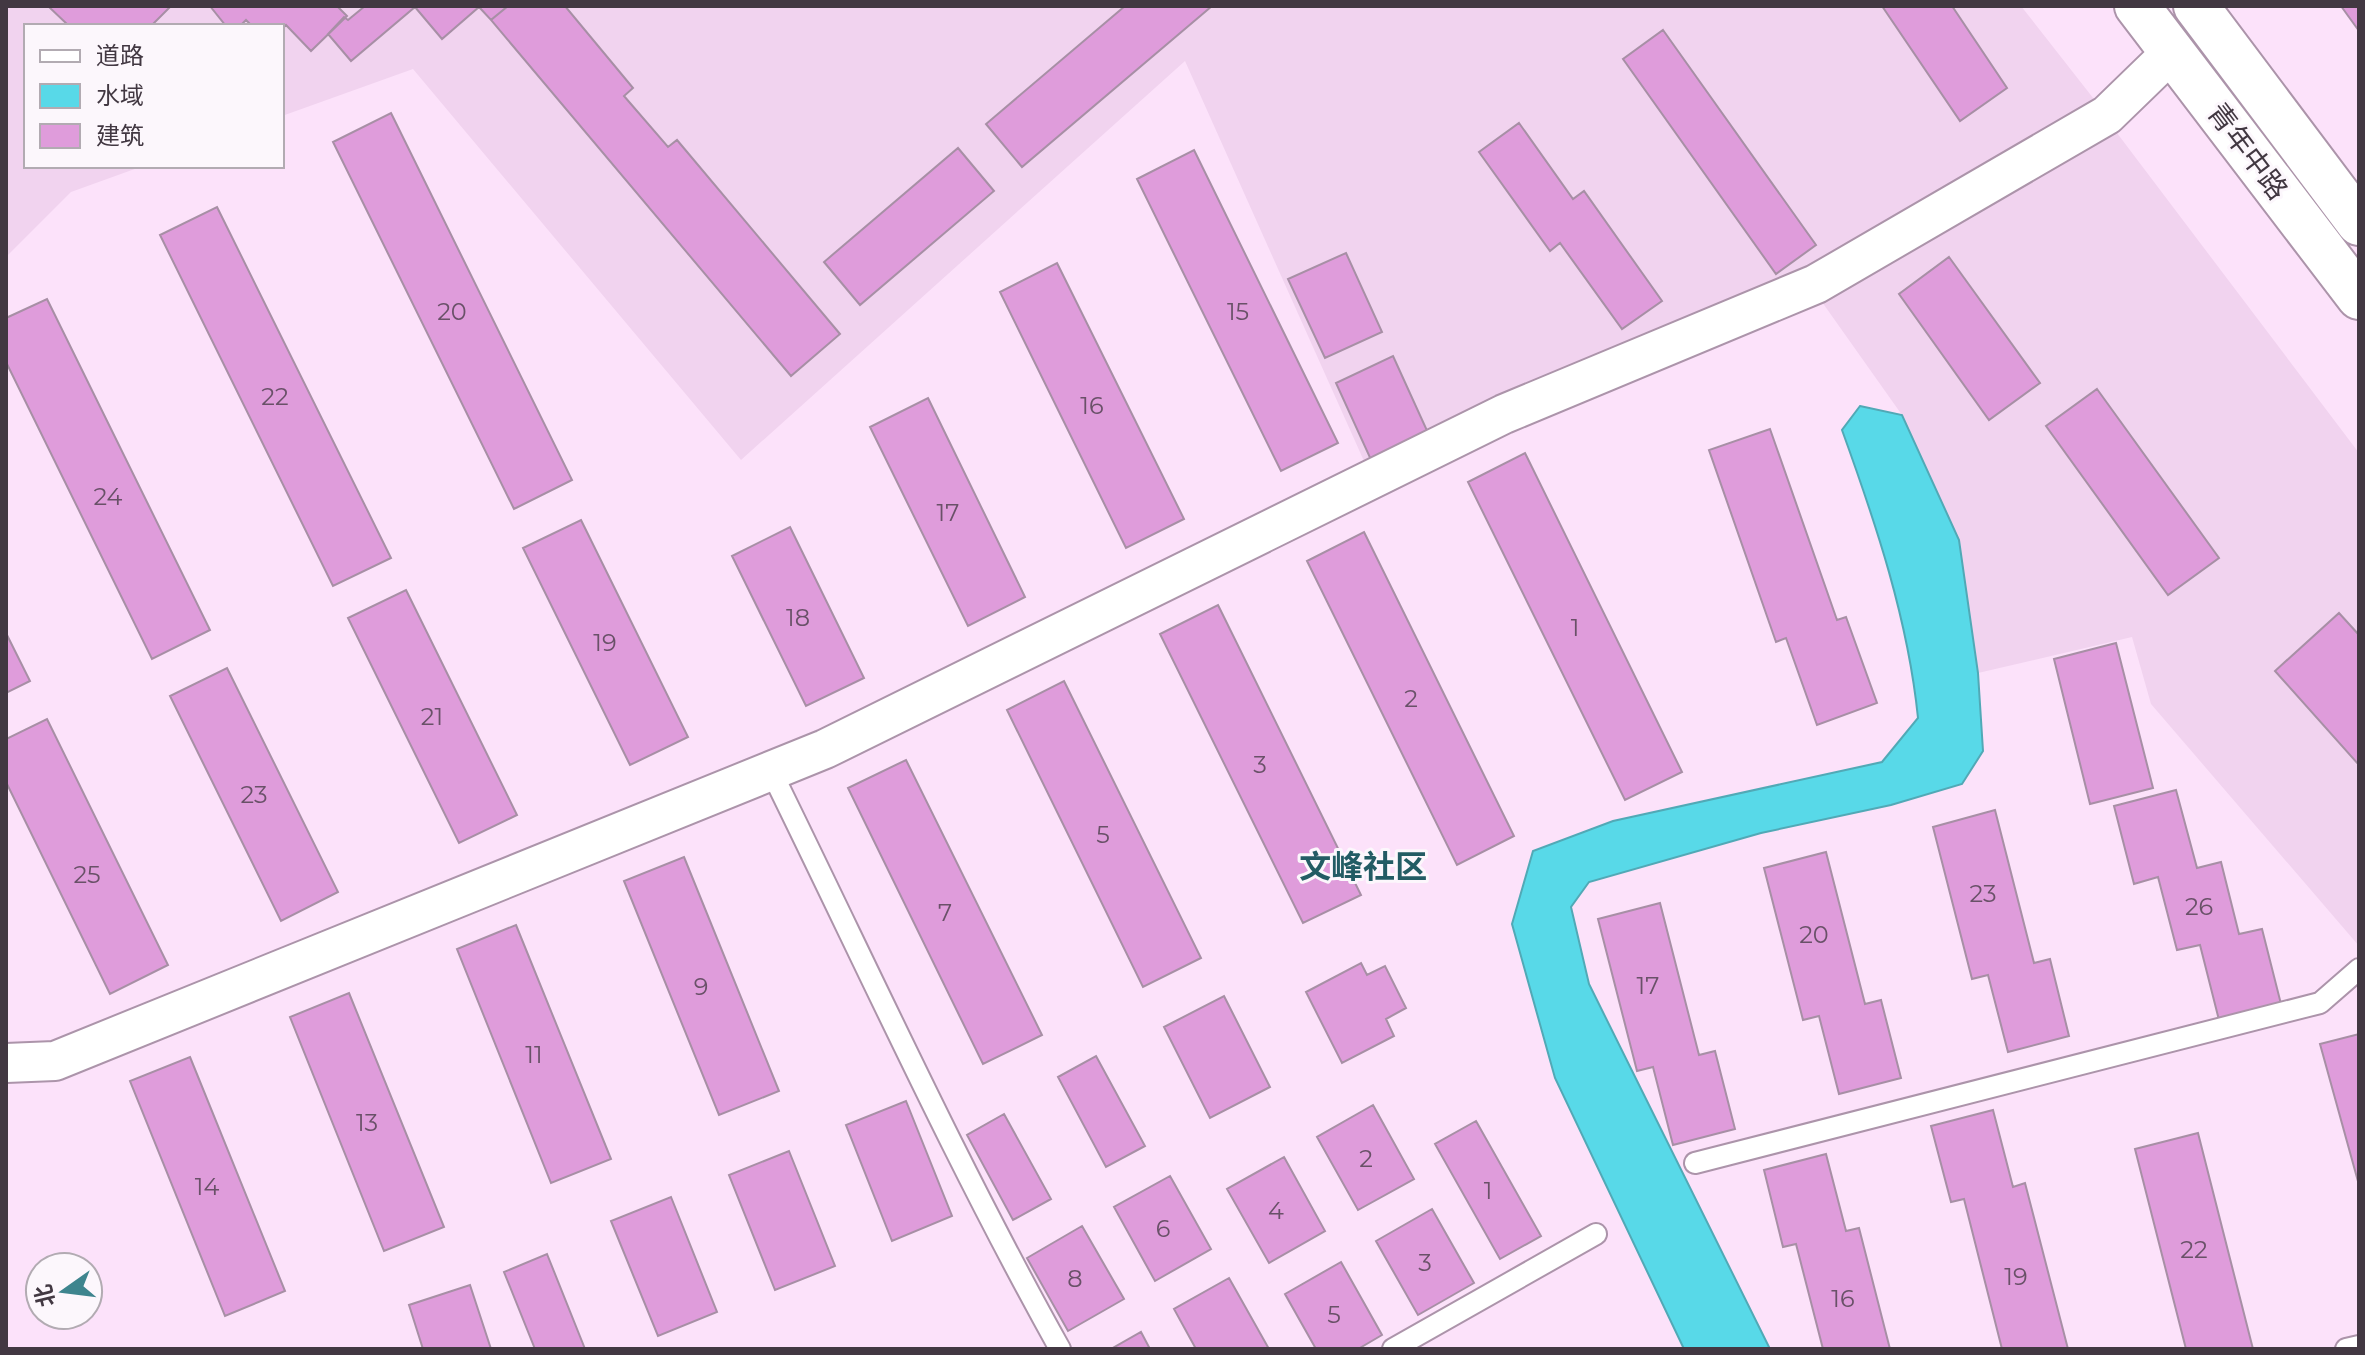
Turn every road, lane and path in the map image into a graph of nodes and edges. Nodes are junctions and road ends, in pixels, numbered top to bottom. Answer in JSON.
{"nodes":[{"id":1,"x":2137,"y":6,"type":"edge"},
{"id":2,"x":2196,"y":6,"type":"edge"},
{"id":3,"x":2172,"y":52,"type":"junction"},
{"id":4,"x":2359,"y":223,"type":"edge"},
{"id":5,"x":2359,"y":297,"type":"edge"},
{"id":6,"x":771,"y":771,"type":"junction"},
{"id":7,"x":2359,"y":969,"type":"edge"},
{"id":8,"x":6,"y":1063,"type":"edge"},
{"id":9,"x":1695,"y":1163,"type":"dead end"},
{"id":10,"x":1596,"y":1234,"type":"dead end"},
{"id":11,"x":2359,"y":1346,"type":"edge"},
{"id":12,"x":1060,"y":1349,"type":"edge"},
{"id":13,"x":1393,"y":1349,"type":"edge"},
{"id":14,"x":2346,"y":1349,"type":"edge"}],
"edges":[{"from":1,"to":3,"type":"main road","name":"青年中路"},
{"from":2,"to":4,"type":"main road","name":"青年中路"},
{"from":3,"to":5,"type":"main road","name":"青年中路"},
{"from":3,"to":6,"type":"street"},
{"from":6,"to":8,"type":"street"},
{"from":6,"to":12,"type":"lane"},
{"from":7,"to":9,"type":"lane"},
{"from":10,"to":13,"type":"lane"},
{"from":11,"to":14,"type":"lane"}]}
